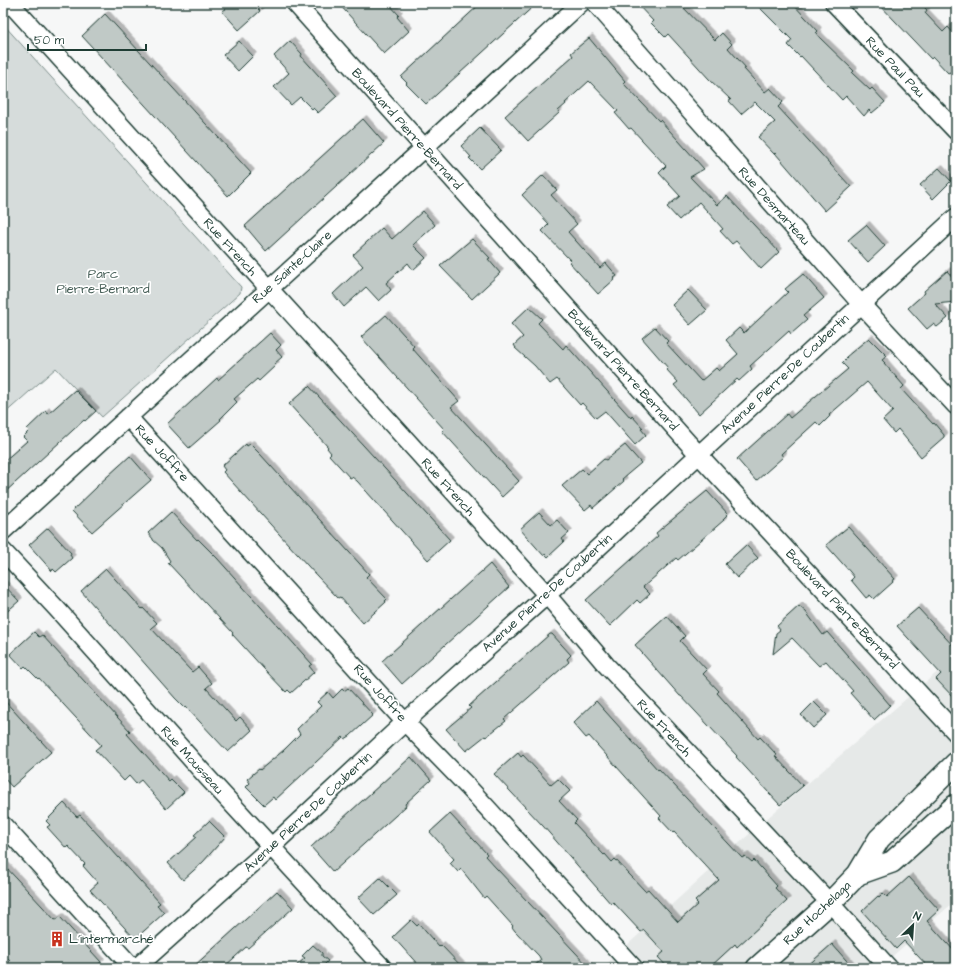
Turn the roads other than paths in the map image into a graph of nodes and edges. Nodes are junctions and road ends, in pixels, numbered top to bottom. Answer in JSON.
{"nodes":[{"id":1,"x":10,"y":3,"type":"edge"},
{"id":2,"x":295,"y":3,"type":"edge"},
{"id":3,"x":581,"y":3,"type":"edge"},
{"id":4,"x":595,"y":3,"type":"edge"},
{"id":5,"x":834,"y":3,"type":"edge"},
{"id":6,"x":956,"y":131,"type":"edge"},
{"id":7,"x":424,"y":148,"type":"junction"},
{"id":8,"x":956,"y":217,"type":"edge"},
{"id":9,"x":268,"y":289,"type":"junction"},
{"id":10,"x":861,"y":304,"type":"junction"},
{"id":11,"x":956,"y":406,"type":"edge"},
{"id":12,"x":128,"y":416,"type":"junction"},
{"id":13,"x":698,"y":454,"type":"junction"},
{"id":14,"x":3,"y":531,"type":"edge"},
{"id":15,"x":3,"y":551,"type":"edge"},
{"id":16,"x":547,"y":595,"type":"junction"},
{"id":17,"x":405,"y":722,"type":"junction"},
{"id":18,"x":956,"y":733,"type":"edge"},
{"id":19,"x":956,"y":763,"type":"edge"},
{"id":20,"x":956,"y":805,"type":"edge"},
{"id":21,"x":3,"y":825,"type":"edge"},
{"id":22,"x":271,"y":847,"type":"junction"},
{"id":23,"x":858,"y":874,"type":"junction"},
{"id":24,"x":830,"y":903,"type":"junction"},
{"id":25,"x":133,"y":968,"type":"edge"},
{"id":26,"x":136,"y":968,"type":"edge"},
{"id":27,"x":384,"y":968,"type":"edge"},
{"id":28,"x":634,"y":968,"type":"edge"},
{"id":29,"x":757,"y":968,"type":"edge"},
{"id":30,"x":889,"y":968,"type":"edge"}],
"edges":[{"from":1,"to":9,"type":"street","name":"Rue French"},
{"from":2,"to":7,"type":"street","name":"Boulevard Pierre-Bernard"},
{"from":3,"to":7,"type":"street","name":"Rue Sainte-Claire"},
{"from":4,"to":10,"type":"street","name":"Rue Desmarteau"},
{"from":5,"to":6,"type":"street","name":"Rue Paul Pau"},
{"from":7,"to":9,"type":"street","name":"Rue Sainte-Claire"},
{"from":7,"to":13,"type":"street","name":"Boulevard Pierre-Bernard"},
{"from":8,"to":10,"type":"street","name":"Avenue Pierre-De Coubertin"},
{"from":9,"to":12,"type":"street","name":"Rue Sainte-Claire"},
{"from":9,"to":16,"type":"street","name":"Rue French"},
{"from":10,"to":11,"type":"street","name":"Rue Desmarteau"},
{"from":10,"to":13,"type":"street","name":"Avenue Pierre-De Coubertin"},
{"from":12,"to":14,"type":"street","name":"Rue Sainte-Claire"},
{"from":12,"to":17,"type":"street","name":"Rue Joffre"},
{"from":13,"to":16,"type":"street","name":"Avenue Pierre-De Coubertin"},
{"from":13,"to":18,"type":"street","name":"Boulevard Pierre-Bernard"},
{"from":15,"to":22,"type":"street","name":"Rue Mousseau"},
{"from":16,"to":17,"type":"street","name":"Avenue Pierre-De Coubertin"},
{"from":16,"to":24,"type":"street","name":"Rue French"},
{"from":17,"to":22,"type":"street","name":"Avenue Pierre-De Coubertin"},
{"from":17,"to":28,"type":"street","name":"Rue Joffre"},
{"from":19,"to":23,"type":"main road","name":"Rue Hochelaga"},
{"from":20,"to":23,"type":"main road","name":"Rue Hochelaga"},
{"from":21,"to":25,"type":"street"},
{"from":22,"to":26,"type":"street","name":"Avenue Pierre-De Coubertin"},
{"from":22,"to":27,"type":"street","name":"Rue Mousseau"},
{"from":23,"to":24,"type":"main road","name":"Rue Hochelaga"},
{"from":24,"to":29,"type":"main road","name":"Rue Hochelaga"},
{"from":24,"to":30,"type":"street","name":"Rue French"}]}
